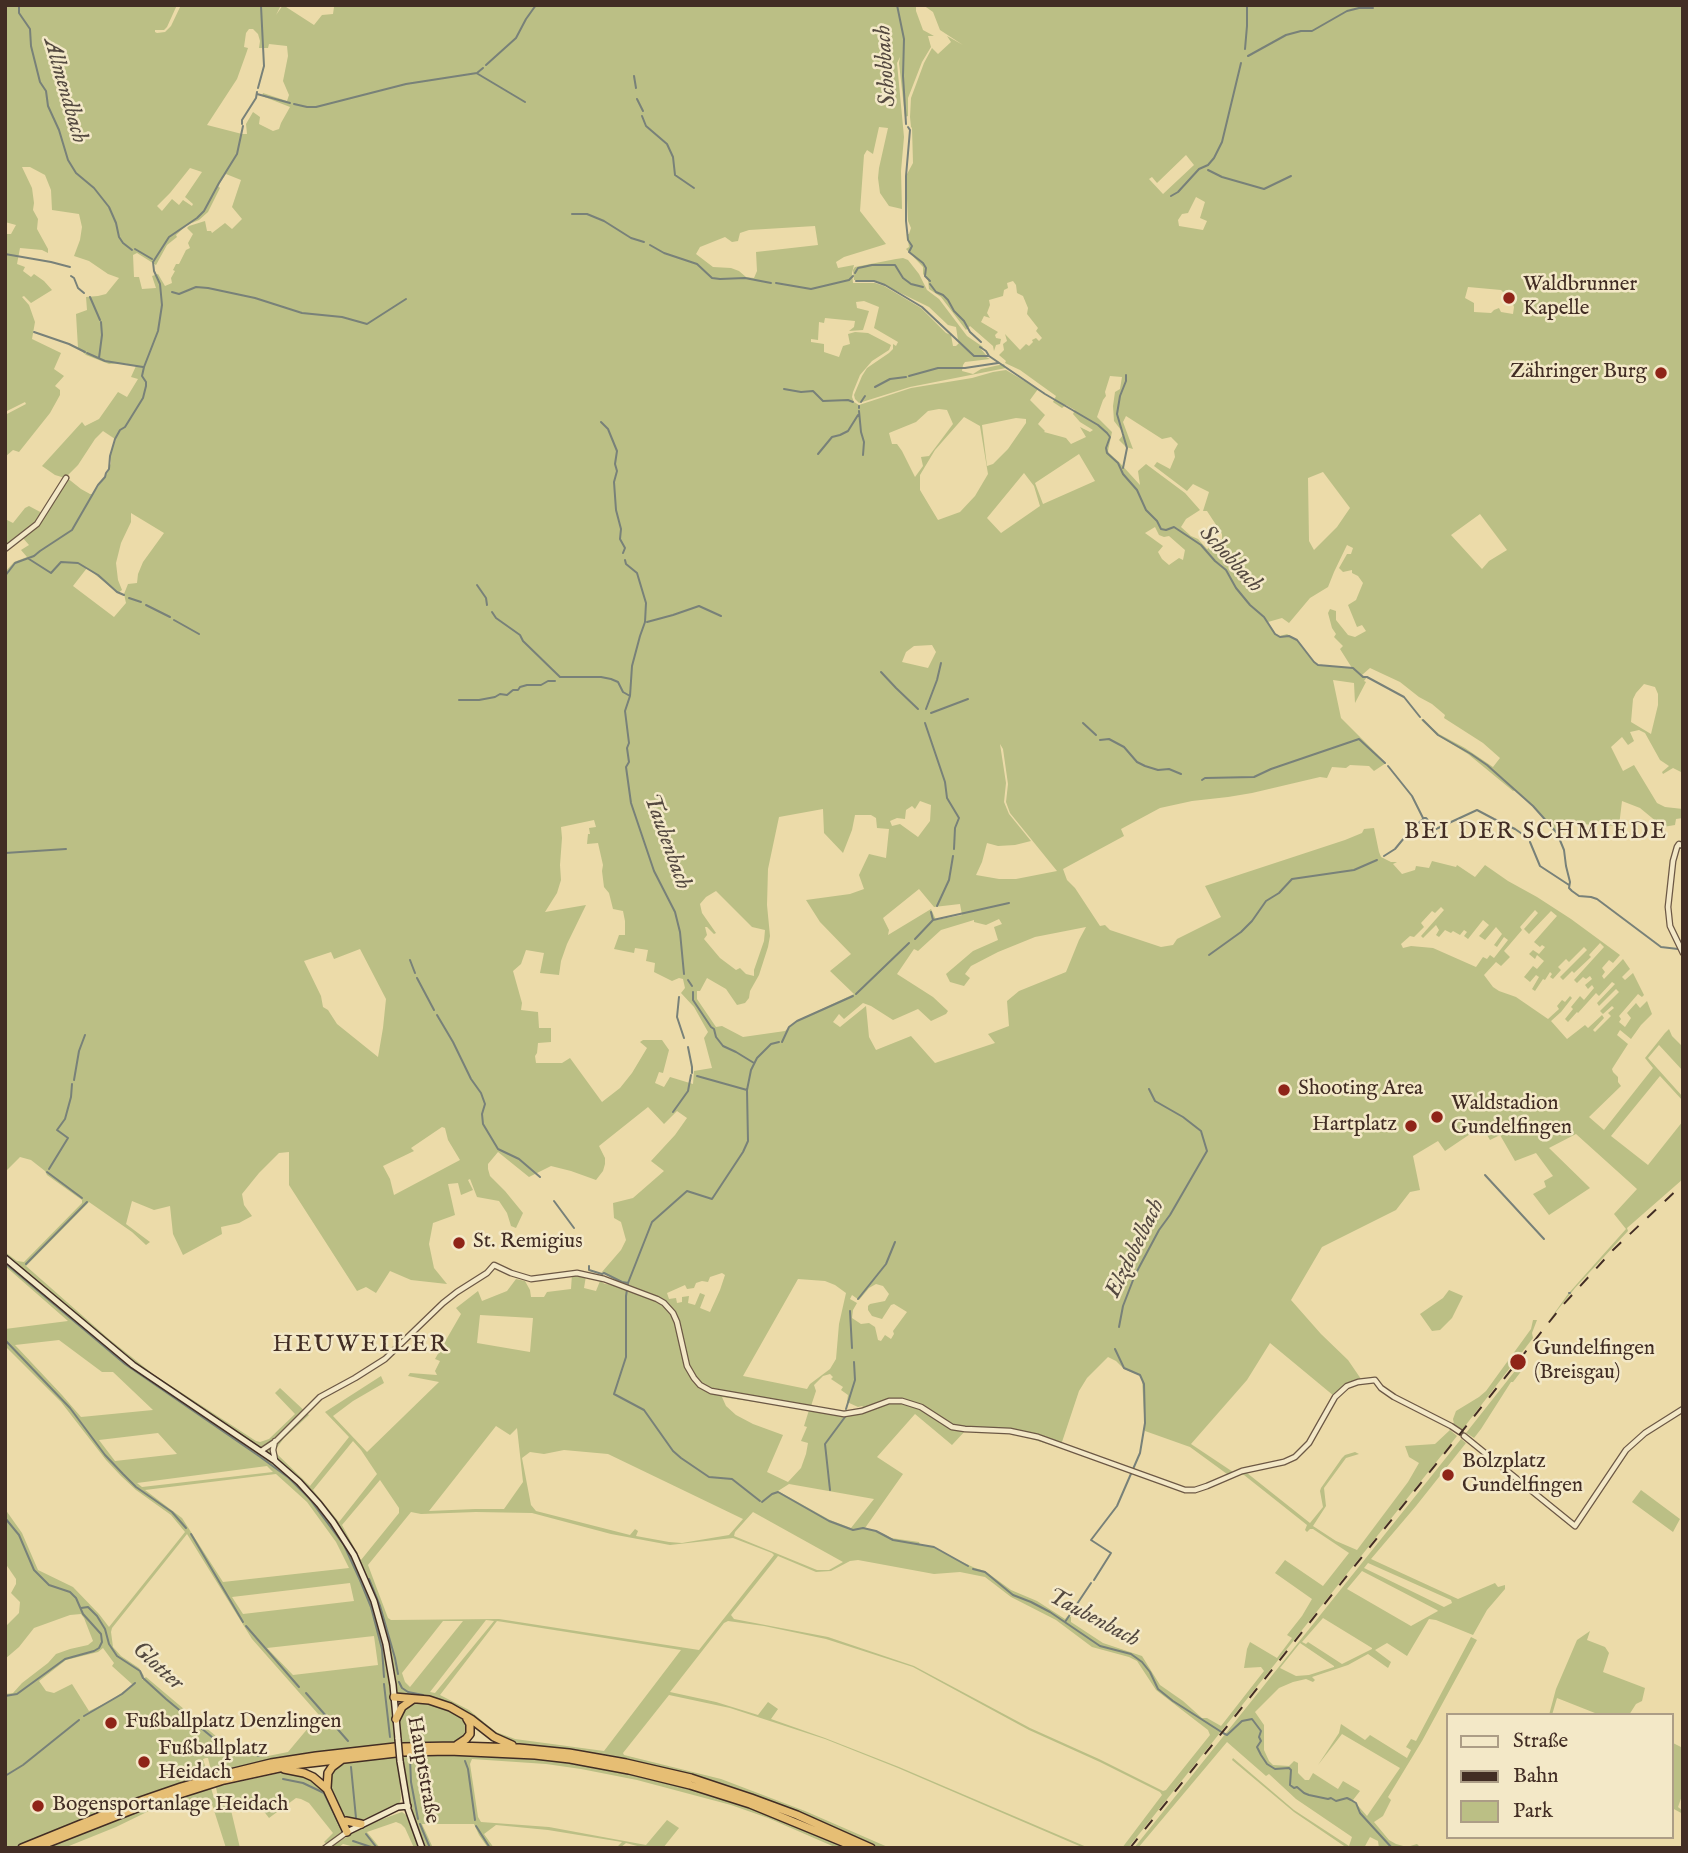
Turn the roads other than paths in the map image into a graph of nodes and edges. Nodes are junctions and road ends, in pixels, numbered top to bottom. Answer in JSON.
{"nodes":[{"id":1,"x":66,"y":478,"type":"dead end"},
{"id":2,"x":5,"y":549,"type":"edge"},
{"id":3,"x":1681,"y":845,"type":"edge"},
{"id":4,"x":1682,"y":951,"type":"edge"},
{"id":5,"x":5,"y":1258,"type":"edge"},
{"id":6,"x":1683,"y":1409,"type":"edge"},
{"id":7,"x":275,"y":1443,"type":"junction"},
{"id":8,"x":262,"y":1452,"type":"junction"},
{"id":9,"x":275,"y":1461,"type":"junction"},
{"id":10,"x":394,"y":1700,"type":"junction"},
{"id":11,"x":410,"y":1702,"type":"junction"},
{"id":12,"x":465,"y":1715,"type":"junction"},
{"id":13,"x":396,"y":1718,"type":"junction"},
{"id":14,"x":456,"y":1746,"type":"junction"},
{"id":15,"x":519,"y":1748,"type":"junction"},
{"id":16,"x":399,"y":1750,"type":"junction"},
{"id":17,"x":346,"y":1757,"type":"junction"},
{"id":18,"x":276,"y":1768,"type":"junction"},
{"id":19,"x":404,"y":1788,"type":"junction"},
{"id":20,"x":327,"y":1789,"type":"junction"},
{"id":21,"x":398,"y":1807,"type":"junction"},
{"id":22,"x":408,"y":1807,"type":"junction"},
{"id":23,"x":390,"y":1812,"type":"junction"},
{"id":24,"x":344,"y":1819,"type":"junction"},
{"id":25,"x":361,"y":1824,"type":"junction"},
{"id":26,"x":349,"y":1831,"type":"junction"},
{"id":27,"x":22,"y":1848,"type":"edge"},
{"id":28,"x":35,"y":1848,"type":"edge"},
{"id":29,"x":325,"y":1848,"type":"edge"},
{"id":30,"x":422,"y":1848,"type":"edge"},
{"id":31,"x":857,"y":1848,"type":"edge"},
{"id":32,"x":872,"y":1848,"type":"edge"}],
"edges":[{"from":1,"to":2,"type":"street"},
{"from":3,"to":4,"type":"street"},
{"from":5,"to":8,"type":"main road","name":"Hauptstraße"},
{"from":6,"to":7,"type":"street"},
{"from":7,"to":8,"type":"street"},
{"from":7,"to":9,"type":"street"},
{"from":8,"to":9,"type":"main road","name":"Hauptstraße"},
{"from":9,"to":10,"type":"main road","name":"Hauptstraße"},
{"from":10,"to":11,"type":"highway"},
{"from":10,"to":13,"type":"main road","name":"Hauptstraße"},
{"from":11,"to":12,"type":"highway"},
{"from":11,"to":13,"type":"highway"},
{"from":12,"to":14,"type":"highway"},
{"from":12,"to":15,"type":"highway"},
{"from":13,"to":19,"type":"main road","name":"Hauptstraße","bridge":true},
{"from":14,"to":15,"type":"highway"},
{"from":14,"to":16,"type":"highway"},
{"from":15,"to":32,"type":"highway"},
{"from":16,"to":17,"type":"highway"},
{"from":16,"to":27,"type":"highway"},
{"from":16,"to":31,"type":"highway"},
{"from":17,"to":18,"type":"highway"},
{"from":17,"to":20,"type":"highway"},
{"from":18,"to":20,"type":"highway"},
{"from":18,"to":28,"type":"highway"},
{"from":19,"to":21,"type":"main road"},
{"from":19,"to":22,"type":"main road","name":"Hauptstraße"},
{"from":20,"to":24,"type":"highway"},
{"from":21,"to":22,"type":"main road"},
{"from":21,"to":23,"type":"main road"},
{"from":22,"to":23,"type":"main road"},
{"from":22,"to":30,"type":"main road","name":"Hauptstraße"},
{"from":23,"to":25,"type":"main road"},
{"from":24,"to":25,"type":"highway"},
{"from":24,"to":26,"type":"highway"},
{"from":25,"to":26,"type":"main road"},
{"from":26,"to":29,"type":"street"}]}
